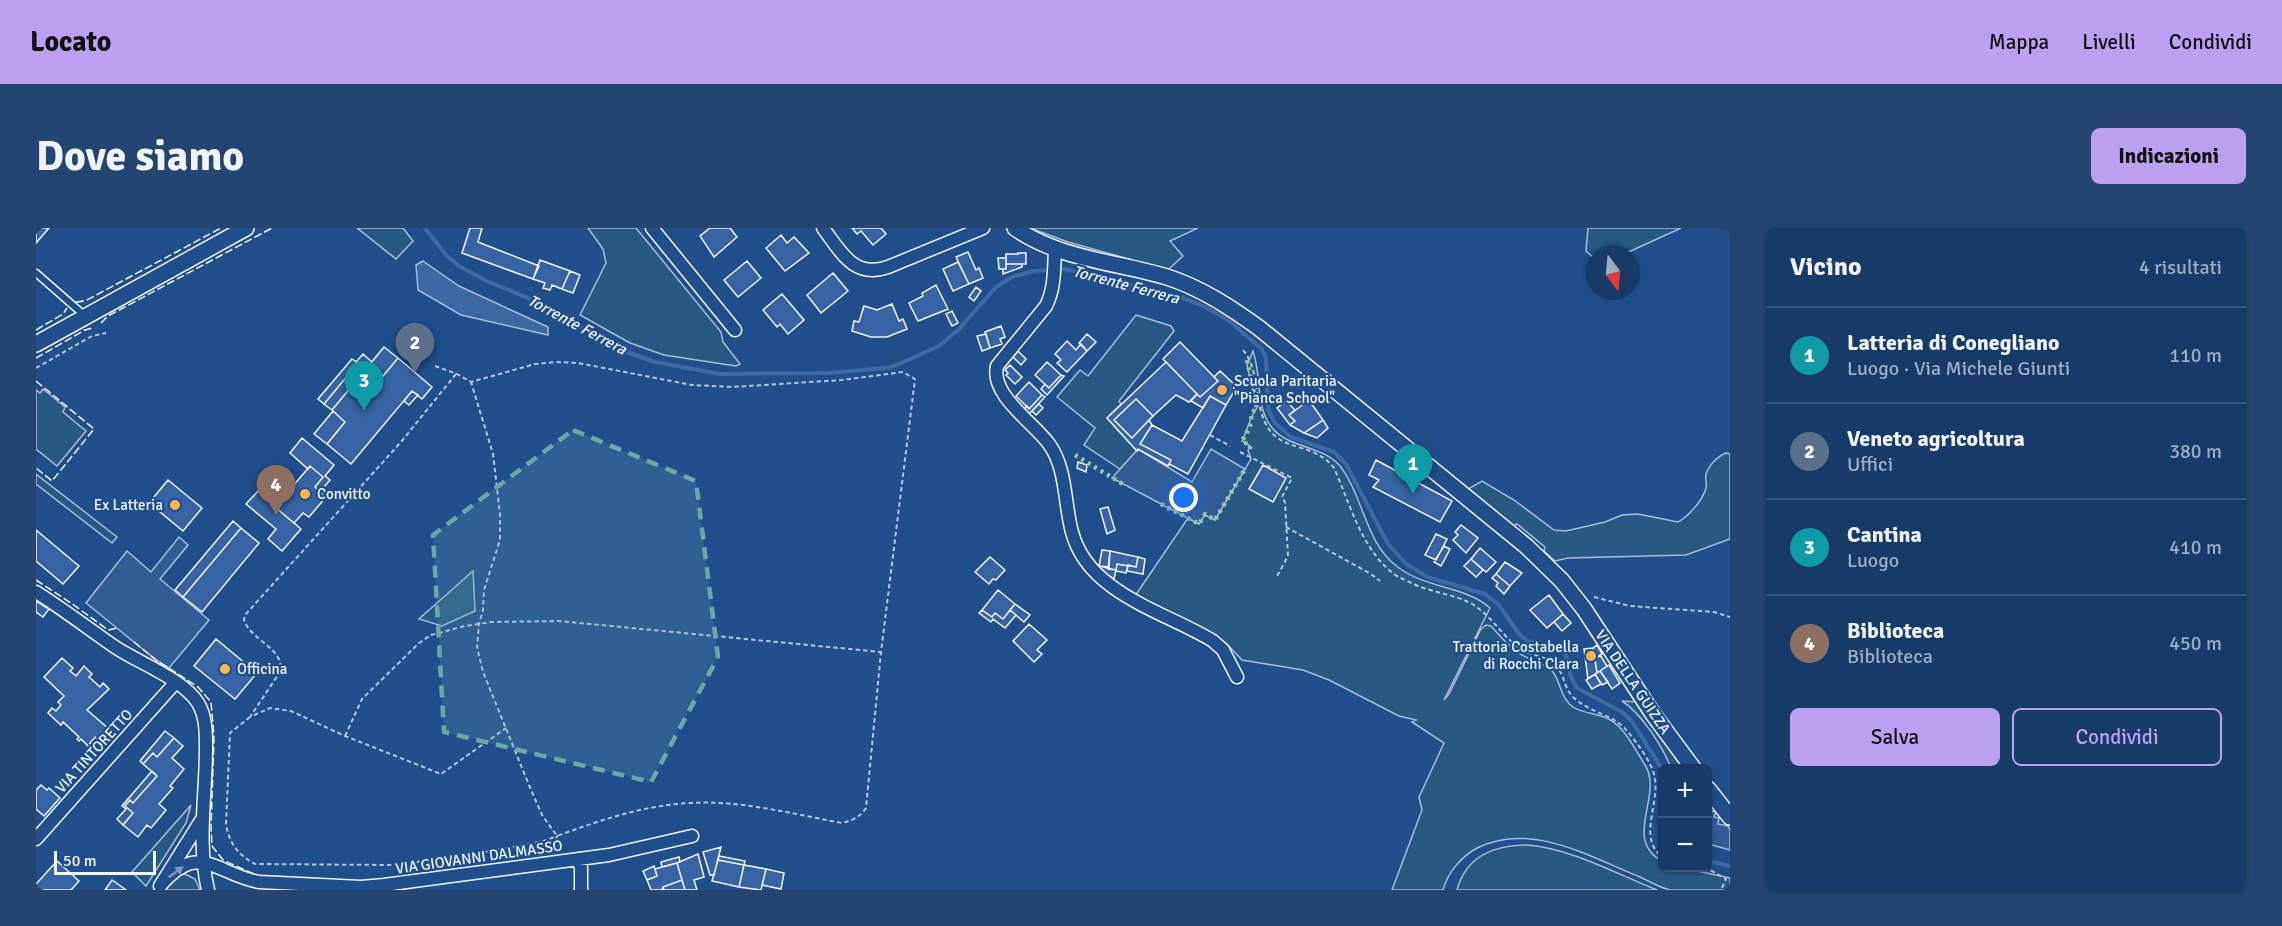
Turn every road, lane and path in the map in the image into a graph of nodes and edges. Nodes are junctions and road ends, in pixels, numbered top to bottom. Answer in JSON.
{"nodes":[{"id":1,"x":246,"y":228,"type":"edge"},
{"id":2,"x":652,"y":228,"type":"edge"},
{"id":3,"x":823,"y":228,"type":"edge"},
{"id":4,"x":983,"y":228,"type":"edge"},
{"id":5,"x":1015,"y":228,"type":"edge"},
{"id":6,"x":1054,"y":255,"type":"junction"},
{"id":7,"x":36,"y":273,"type":"edge"},
{"id":8,"x":85,"y":316,"type":"junction"},
{"id":9,"x":735,"y":330,"type":"dead end"},
{"id":10,"x":106,"y":333,"type":"dead end"},
{"id":11,"x":36,"y":344,"type":"edge"},
{"id":12,"x":1243,"y":351,"type":"dead end"},
{"id":13,"x":435,"y":366,"type":"dead end"},
{"id":14,"x":36,"y":368,"type":"edge"},
{"id":15,"x":457,"y":374,"type":"junction"},
{"id":16,"x":471,"y":382,"type":"junction"},
{"id":17,"x":1210,"y":435,"type":"dead end"},
{"id":18,"x":1230,"y":446,"type":"dead end"},
{"id":19,"x":1240,"y":452,"type":"dead end"},
{"id":20,"x":1286,"y":527,"type":"junction"},
{"id":21,"x":1276,"y":578,"type":"dead end"},
{"id":22,"x":1380,"y":581,"type":"dead end"},
{"id":23,"x":36,"y":592,"type":"edge"},
{"id":24,"x":1573,"y":595,"type":"junction"},
{"id":25,"x":1730,"y":617,"type":"edge"},
{"id":26,"x":479,"y":624,"type":"junction"},
{"id":27,"x":881,"y":652,"type":"junction"},
{"id":28,"x":1237,"y":677,"type":"dead end"},
{"id":29,"x":175,"y":683,"type":"junction"},
{"id":30,"x":250,"y":717,"type":"junction"},
{"id":31,"x":506,"y":728,"type":"junction"},
{"id":32,"x":345,"y":736,"type":"junction"},
{"id":33,"x":1690,"y":764,"type":"edge"},
{"id":34,"x":1712,"y":795,"type":"edge"},
{"id":35,"x":1730,"y":817,"type":"edge"},
{"id":36,"x":202,"y":819,"type":"junction"},
{"id":37,"x":557,"y":836,"type":"junction"},
{"id":38,"x":692,"y":836,"type":"dead end"},
{"id":39,"x":36,"y":839,"type":"edge"},
{"id":40,"x":1658,"y":852,"type":"edge"},
{"id":41,"x":578,"y":859,"type":"junction"},
{"id":42,"x":203,"y":861,"type":"junction"},
{"id":43,"x":553,"y":863,"type":"junction"},
{"id":44,"x":1712,"y":871,"type":"edge"},
{"id":45,"x":384,"y":887,"type":"edge"},
{"id":46,"x":159,"y":888,"type":"edge"},
{"id":47,"x":208,"y":890,"type":"edge"},
{"id":48,"x":581,"y":890,"type":"edge"},
{"id":49,"x":1721,"y":890,"type":"edge"}],
"edges":[{"from":1,"to":8,"type":"street"},
{"from":2,"to":9,"type":"street"},
{"from":3,"to":4,"type":"street"},
{"from":5,"to":6,"type":"street","name":"VIA DELLA GUIZZA"},
{"from":6,"to":24,"type":"street","name":"VIA DELLA GUIZZA"},
{"from":6,"to":28,"type":"street"},
{"from":7,"to":8,"type":"lane"},
{"from":8,"to":11,"type":"street"},
{"from":10,"to":14,"type":"path"},
{"from":12,"to":40,"type":"path"},
{"from":13,"to":15,"type":"path"},
{"from":15,"to":16,"type":"path"},
{"from":15,"to":30,"type":"path"},
{"from":16,"to":26,"type":"path"},
{"from":16,"to":27,"type":"path"},
{"from":17,"to":18,"type":"path"},
{"from":19,"to":20,"type":"path"},
{"from":20,"to":21,"type":"path"},
{"from":20,"to":22,"type":"path"},
{"from":23,"to":29,"type":"street"},
{"from":24,"to":25,"type":"path"},
{"from":24,"to":33,"type":"street","name":"VIA DELLA GUIZZA"},
{"from":26,"to":27,"type":"path"},
{"from":26,"to":31,"type":"path"},
{"from":26,"to":32,"type":"path"},
{"from":27,"to":37,"type":"path"},
{"from":29,"to":36,"type":"street"},
{"from":29,"to":39,"type":"street","name":"VIA TINTORETTO"},
{"from":30,"to":32,"type":"path"},
{"from":30,"to":37,"type":"path"},
{"from":31,"to":32,"type":"path"},
{"from":31,"to":37,"type":"path"},
{"from":34,"to":35,"type":"street"},
{"from":36,"to":42,"type":"street"},
{"from":36,"to":46,"type":"street"},
{"from":37,"to":43,"type":"path"},
{"from":38,"to":41,"type":"street","name":"VIA GIOVANNI DALMASSO"},
{"from":41,"to":43,"type":"street","name":"VIA GIOVANNI DALMASSO"},
{"from":41,"to":48,"type":"street","name":"VIA GIOVANNI DALMASSO"},
{"from":42,"to":45,"type":"street","name":"VIA GIOVANNI DALMASSO"},
{"from":46,"to":42,"type":"street","one_way":true},
{"from":42,"to":47,"type":"street"},
{"from":43,"to":45,"type":"street","name":"VIA GIOVANNI DALMASSO"},
{"from":44,"to":49,"type":"path"}]}
